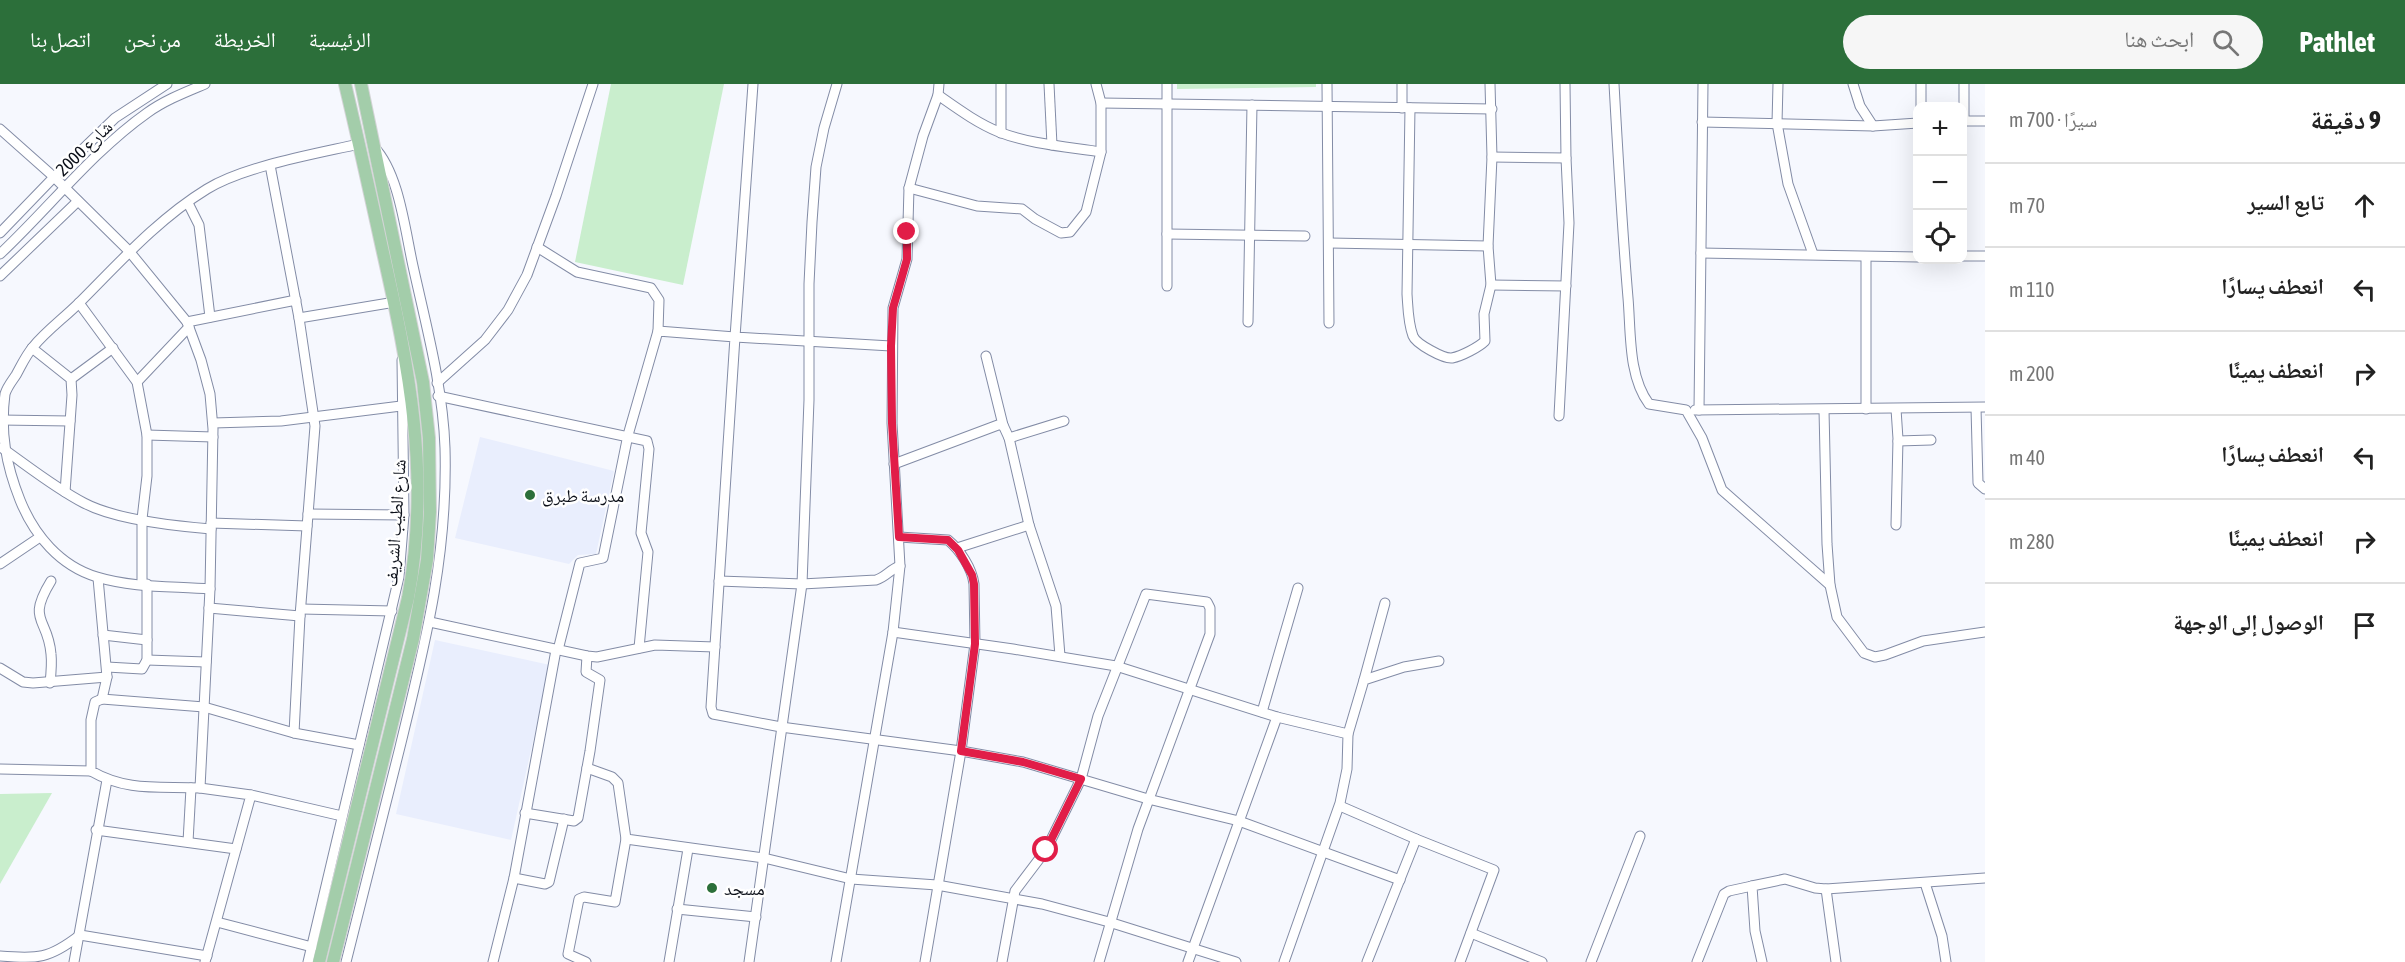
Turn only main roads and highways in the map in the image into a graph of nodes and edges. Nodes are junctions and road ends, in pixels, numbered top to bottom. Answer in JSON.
{"nodes":[{"id":1,"x":345,"y":84,"type":"edge"},
{"id":2,"x":361,"y":84,"type":"edge"},
{"id":3,"x":365,"y":84,"type":"edge"},
{"id":4,"x":364,"y":100,"type":"junction"},
{"id":5,"x":319,"y":962,"type":"edge"},
{"id":6,"x":333,"y":962,"type":"edge"}],
"edges":[{"from":1,"to":5,"type":"main road","name":"شارع الطيب الشريف"},
{"from":2,"to":4,"type":"main road","name":"شارع الطيب الشريف"},
{"from":3,"to":4,"type":"main road"},
{"from":4,"to":6,"type":"main road","name":"شارع الطيب الشريف"}]}
